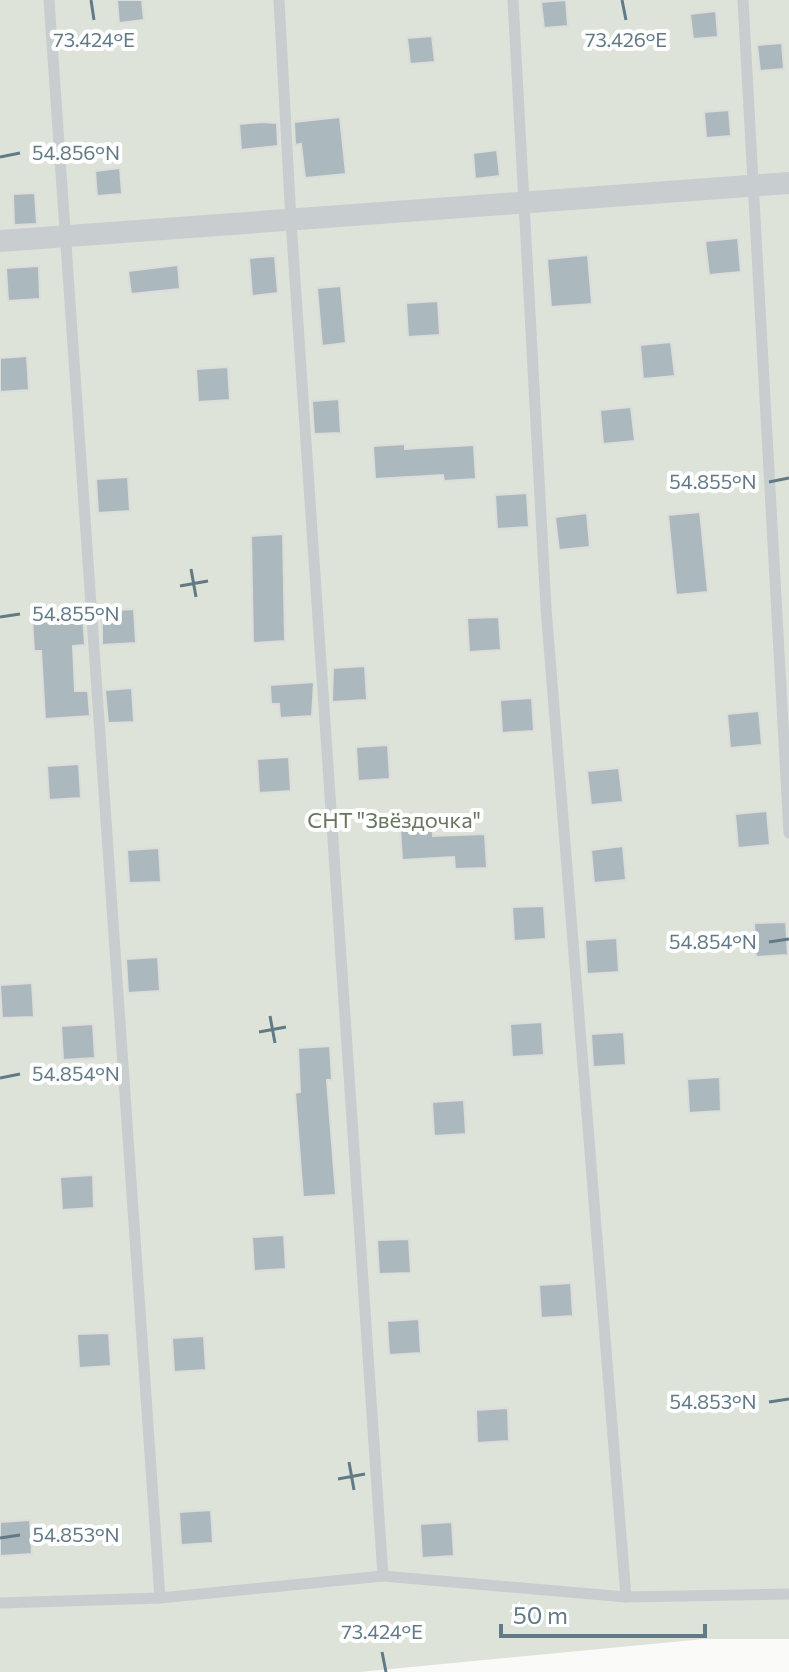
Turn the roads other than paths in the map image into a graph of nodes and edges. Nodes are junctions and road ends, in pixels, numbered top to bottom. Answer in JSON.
{"nodes":[{"id":1,"x":49,"y":0,"type":"edge"},
{"id":2,"x":279,"y":0,"type":"edge"},
{"id":3,"x":513,"y":0,"type":"edge"},
{"id":4,"x":743,"y":0,"type":"edge"},
{"id":5,"x":789,"y":183,"type":"edge"},
{"id":6,"x":756,"y":185,"type":"junction"},
{"id":7,"x":524,"y":203,"type":"junction"},
{"id":8,"x":291,"y":221,"type":"junction"},
{"id":9,"x":64,"y":237,"type":"junction"},
{"id":10,"x":0,"y":241,"type":"edge"},
{"id":11,"x":789,"y":833,"type":"edge"},
{"id":12,"x":383,"y":1576,"type":"junction"},
{"id":13,"x":789,"y":1594,"type":"edge"},
{"id":14,"x":626,"y":1597,"type":"junction"},
{"id":15,"x":160,"y":1598,"type":"junction"},
{"id":16,"x":0,"y":1603,"type":"edge"}],
"edges":[{"from":1,"to":9,"type":"lane"},
{"from":2,"to":8,"type":"lane"},
{"from":3,"to":7,"type":"lane"},
{"from":4,"to":6,"type":"lane"},
{"from":5,"to":6,"type":"street"},
{"from":6,"to":7,"type":"street"},
{"from":6,"to":11,"type":"lane"},
{"from":7,"to":8,"type":"street"},
{"from":7,"to":14,"type":"lane"},
{"from":8,"to":9,"type":"street"},
{"from":8,"to":12,"type":"lane"},
{"from":9,"to":10,"type":"street"},
{"from":9,"to":15,"type":"lane"},
{"from":12,"to":14,"type":"lane"},
{"from":12,"to":15,"type":"lane"},
{"from":13,"to":14,"type":"lane"},
{"from":15,"to":16,"type":"lane"}]}
